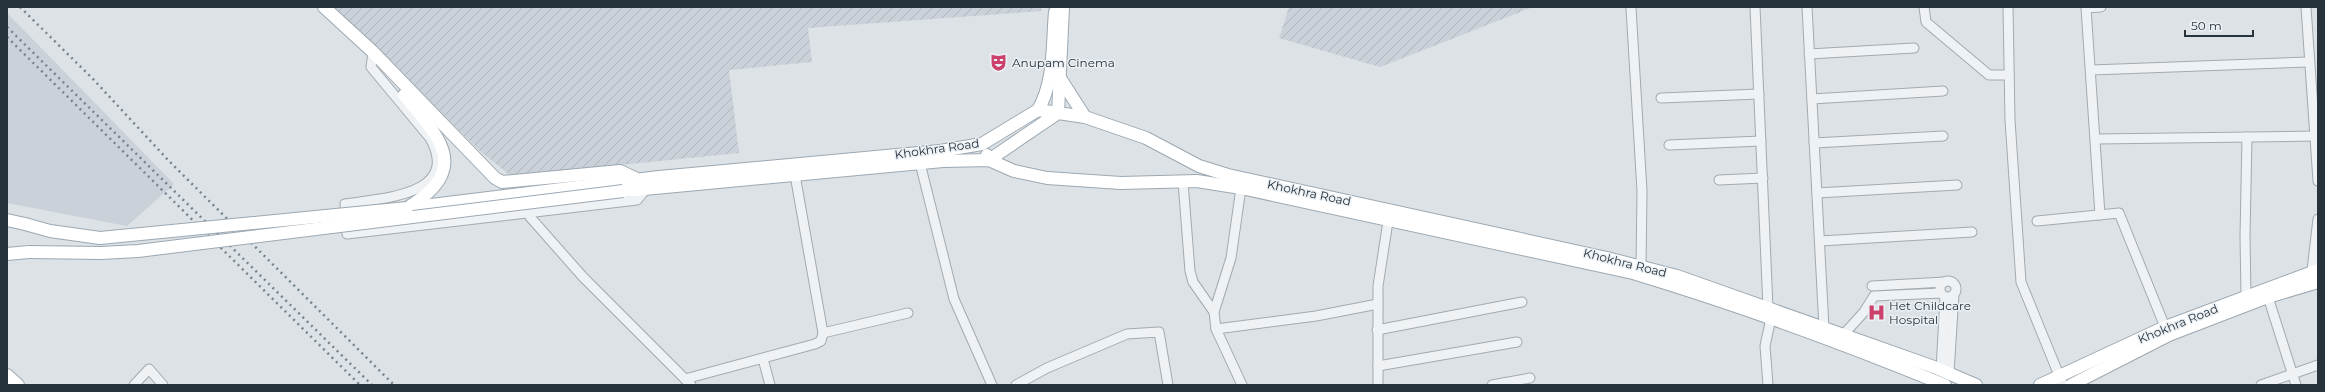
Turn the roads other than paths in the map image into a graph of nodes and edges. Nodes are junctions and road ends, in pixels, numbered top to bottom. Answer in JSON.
{"nodes":[{"id":1,"x":324,"y":7,"type":"edge"},
{"id":2,"x":1055,"y":7,"type":"edge"},
{"id":3,"x":1063,"y":7,"type":"edge"},
{"id":4,"x":1756,"y":7,"type":"edge"},
{"id":5,"x":1807,"y":7,"type":"edge"},
{"id":6,"x":1816,"y":7,"type":"edge"},
{"id":7,"x":1924,"y":7,"type":"edge"},
{"id":8,"x":2008,"y":7,"type":"edge"},
{"id":9,"x":2101,"y":7,"type":"edge"},
{"id":10,"x":2306,"y":7,"type":"edge"},
{"id":11,"x":1631,"y":8,"type":"dead end"},
{"id":12,"x":1914,"y":48,"type":"dead end"},
{"id":13,"x":373,"y":52,"type":"junction"},
{"id":14,"x":1810,"y":54,"type":"junction"},
{"id":15,"x":2308,"y":62,"type":"junction"},
{"id":16,"x":2091,"y":70,"type":"junction"},
{"id":17,"x":2009,"y":75,"type":"junction"},
{"id":18,"x":1060,"y":78,"type":"junction"},
{"id":19,"x":1943,"y":91,"type":"dead end"},
{"id":20,"x":1759,"y":94,"type":"junction"},
{"id":21,"x":1661,"y":98,"type":"dead end"},
{"id":22,"x":1812,"y":99,"type":"junction"},
{"id":23,"x":1038,"y":110,"type":"junction"},
{"id":24,"x":1058,"y":113,"type":"junction"},
{"id":25,"x":1086,"y":117,"type":"junction"},
{"id":26,"x":1943,"y":136,"type":"dead end"},
{"id":27,"x":2316,"y":136,"type":"edge"},
{"id":28,"x":2247,"y":137,"type":"junction"},
{"id":29,"x":2097,"y":139,"type":"junction"},
{"id":30,"x":1761,"y":141,"type":"junction"},
{"id":31,"x":1814,"y":143,"type":"junction"},
{"id":32,"x":982,"y":144,"type":"junction"},
{"id":33,"x":1669,"y":145,"type":"dead end"},
{"id":34,"x":989,"y":160,"type":"junction"},
{"id":35,"x":920,"y":163,"type":"junction"},
{"id":36,"x":1199,"y":166,"type":"junction"},
{"id":37,"x":795,"y":174,"type":"junction"},
{"id":38,"x":1763,"y":178,"type":"junction"},
{"id":39,"x":1719,"y":180,"type":"dead end"},
{"id":40,"x":1198,"y":181,"type":"junction"},
{"id":41,"x":2318,"y":181,"type":"edge"},
{"id":42,"x":1183,"y":182,"type":"junction"},
{"id":43,"x":647,"y":184,"type":"junction"},
{"id":44,"x":1957,"y":185,"type":"dead end"},
{"id":45,"x":622,"y":187,"type":"junction"},
{"id":46,"x":1241,"y":188,"type":"junction"},
{"id":47,"x":1817,"y":193,"type":"junction"},
{"id":48,"x":408,"y":208,"type":"junction"},
{"id":49,"x":2100,"y":215,"type":"junction"},
{"id":50,"x":1388,"y":216,"type":"junction"},
{"id":51,"x":530,"y":217,"type":"dead end"},
{"id":52,"x":2318,"y":218,"type":"edge"},
{"id":53,"x":7,"y":220,"type":"edge"},
{"id":54,"x":2037,"y":221,"type":"dead end"},
{"id":55,"x":1972,"y":232,"type":"dead end"},
{"id":56,"x":1820,"y":241,"type":"junction"},
{"id":57,"x":7,"y":254,"type":"edge"},
{"id":58,"x":1641,"y":267,"type":"junction"},
{"id":59,"x":2315,"y":270,"type":"edge"},
{"id":60,"x":1945,"y":282,"type":"junction"},
{"id":61,"x":2316,"y":282,"type":"edge"},
{"id":62,"x":1872,"y":286,"type":"dead end"},
{"id":63,"x":1947,"y":295,"type":"junction"},
{"id":64,"x":2246,"y":296,"type":"junction"},
{"id":65,"x":2268,"y":297,"type":"junction"},
{"id":66,"x":1522,"y":302,"type":"dead end"},
{"id":67,"x":1378,"y":304,"type":"junction"},
{"id":68,"x":1214,"y":312,"type":"junction"},
{"id":69,"x":908,"y":313,"type":"dead end"},
{"id":70,"x":1770,"y":313,"type":"junction"},
{"id":71,"x":2165,"y":327,"type":"junction"},
{"id":72,"x":1824,"y":328,"type":"junction"},
{"id":73,"x":1216,"y":329,"type":"junction"},
{"id":74,"x":1377,"y":330,"type":"junction"},
{"id":75,"x":824,"y":333,"type":"junction"},
{"id":76,"x":1844,"y":334,"type":"junction"},
{"id":77,"x":1518,"y":342,"type":"dead end"},
{"id":78,"x":763,"y":359,"type":"junction"},
{"id":79,"x":2318,"y":365,"type":"edge"},
{"id":80,"x":1378,"y":366,"type":"junction"},
{"id":81,"x":1945,"y":371,"type":"junction"},
{"id":82,"x":2292,"y":374,"type":"junction"},
{"id":83,"x":7,"y":375,"type":"edge"},
{"id":84,"x":1530,"y":378,"type":"dead end"},
{"id":85,"x":2061,"y":381,"type":"edge"},
{"id":86,"x":688,"y":382,"type":"edge"},
{"id":87,"x":18,"y":385,"type":"edge"},
{"id":88,"x":134,"y":385,"type":"edge"},
{"id":89,"x":163,"y":385,"type":"edge"},
{"id":90,"x":770,"y":385,"type":"edge"},
{"id":91,"x":992,"y":385,"type":"edge"},
{"id":92,"x":1016,"y":385,"type":"edge"},
{"id":93,"x":1168,"y":385,"type":"edge"},
{"id":94,"x":1242,"y":385,"type":"edge"},
{"id":95,"x":1378,"y":385,"type":"edge"},
{"id":96,"x":1492,"y":385,"type":"edge"},
{"id":97,"x":1768,"y":385,"type":"edge"},
{"id":98,"x":1945,"y":385,"type":"edge"},
{"id":99,"x":1976,"y":385,"type":"edge"},
{"id":100,"x":2040,"y":385,"type":"edge"},
{"id":101,"x":2071,"y":385,"type":"edge"},
{"id":102,"x":2261,"y":385,"type":"edge"},
{"id":103,"x":2296,"y":385,"type":"edge"}],
"edges":[{"from":1,"to":13,"type":"main road"},
{"from":2,"to":23,"type":"main road"},
{"from":3,"to":18,"type":"main road"},
{"from":4,"to":20,"type":"street"},
{"from":5,"to":6,"type":"street"},
{"from":5,"to":14,"type":"street"},
{"from":7,"to":17,"type":"street"},
{"from":8,"to":17,"type":"street"},
{"from":9,"to":16,"type":"street"},
{"from":10,"to":15,"type":"street"},
{"from":11,"to":58,"type":"street"},
{"from":12,"to":14,"type":"street"},
{"from":13,"to":43,"type":"main road"},
{"from":13,"to":43,"type":"street"},
{"from":13,"to":48,"type":"main road"},
{"from":14,"to":22,"type":"street"},
{"from":15,"to":16,"type":"street"},
{"from":15,"to":27,"type":"street"},
{"from":16,"to":29,"type":"street"},
{"from":17,"to":85,"type":"street"},
{"from":18,"to":24,"type":"main road"},
{"from":18,"to":25,"type":"main road"},
{"from":19,"to":22,"type":"street"},
{"from":20,"to":21,"type":"street"},
{"from":20,"to":30,"type":"street"},
{"from":22,"to":31,"type":"street"},
{"from":23,"to":24,"type":"main road","name":"Khokhra Road"},
{"from":23,"to":32,"type":"main road","name":"Khokhra Road"},
{"from":24,"to":25,"type":"main road","name":"Khokhra Road"},
{"from":24,"to":34,"type":"main road"},
{"from":25,"to":36,"type":"main road","name":"Khokhra Road"},
{"from":26,"to":31,"type":"street"},
{"from":27,"to":28,"type":"street"},
{"from":27,"to":41,"type":"street"},
{"from":28,"to":29,"type":"street"},
{"from":28,"to":64,"type":"street"},
{"from":29,"to":49,"type":"street"},
{"from":30,"to":33,"type":"street"},
{"from":30,"to":38,"type":"street"},
{"from":31,"to":47,"type":"street"},
{"from":32,"to":34,"type":"main road"},
{"from":32,"to":43,"type":"main road","name":"Khokhra Road"},
{"from":34,"to":35,"type":"main road","name":"Khokhra Road"},
{"from":34,"to":42,"type":"main road","name":"Khokhra Road"},
{"from":35,"to":37,"type":"main road","name":"Khokhra Road"},
{"from":35,"to":91,"type":"street"},
{"from":36,"to":40,"type":"main road"},
{"from":36,"to":50,"type":"main road","name":"Khokhra Road"},
{"from":37,"to":43,"type":"main road","name":"Khokhra Road"},
{"from":37,"to":75,"type":"street"},
{"from":38,"to":39,"type":"street"},
{"from":38,"to":70,"type":"street"},
{"from":40,"to":42,"type":"main road","name":"Khokhra Road"},
{"from":40,"to":46,"type":"main road","name":"Khokhra Road"},
{"from":42,"to":68,"type":"street"},
{"from":43,"to":45,"type":"main road","name":"Khokhra Road"},
{"from":44,"to":47,"type":"street"},
{"from":45,"to":48,"type":"main road"},
{"from":45,"to":57,"type":"main road","bridge":true},
{"from":46,"to":50,"type":"main road","name":"Khokhra Road"},
{"from":46,"to":68,"type":"street"},
{"from":47,"to":56,"type":"street"},
{"from":48,"to":53,"type":"main road","bridge":true},
{"from":49,"to":54,"type":"street"},
{"from":49,"to":71,"type":"street"},
{"from":50,"to":58,"type":"main road","name":"Khokhra Road"},
{"from":50,"to":67,"type":"street"},
{"from":50,"to":70,"type":"main road","name":"Khokhra Road"},
{"from":51,"to":86,"type":"street"},
{"from":52,"to":59,"type":"street"},
{"from":55,"to":56,"type":"street"},
{"from":56,"to":72,"type":"street"},
{"from":58,"to":70,"type":"main road","name":"Khokhra Road"},
{"from":59,"to":61,"type":"street"},
{"from":59,"to":64,"type":"main road","name":"Khokhra Road"},
{"from":60,"to":62,"type":"street"},
{"from":60,"to":63,"type":"street"},
{"from":60,"to":63,"type":"street"},
{"from":61,"to":65,"type":"main road","name":"Khokhra Road"},
{"from":63,"to":76,"type":"street"},
{"from":63,"to":81,"type":"street"},
{"from":64,"to":71,"type":"main road","name":"Khokhra Road"},
{"from":65,"to":82,"type":"street"},
{"from":65,"to":101,"type":"main road","name":"Khokhra Road"},
{"from":66,"to":74,"type":"street"},
{"from":67,"to":73,"type":"street"},
{"from":67,"to":74,"type":"street"},
{"from":68,"to":73,"type":"street"},
{"from":69,"to":75,"type":"street"},
{"from":70,"to":72,"type":"main road","name":"Khokhra Road"},
{"from":70,"to":97,"type":"street"},
{"from":70,"to":98,"type":"main road","name":"Khokhra Road"},
{"from":71,"to":85,"type":"main road","name":"Khokhra Road"},
{"from":72,"to":76,"type":"main road","name":"Khokhra Road"},
{"from":73,"to":94,"type":"street"},
{"from":74,"to":80,"type":"street"},
{"from":75,"to":78,"type":"street"},
{"from":76,"to":81,"type":"main road","name":"Khokhra Road"},
{"from":77,"to":80,"type":"street"},
{"from":78,"to":86,"type":"street"},
{"from":78,"to":90,"type":"street"},
{"from":79,"to":82,"type":"street"},
{"from":80,"to":95,"type":"street"},
{"from":81,"to":99,"type":"main road","name":"Khokhra Road"},
{"from":82,"to":102,"type":"street"},
{"from":82,"to":103,"type":"street"},
{"from":83,"to":87,"type":"main road"},
{"from":84,"to":96,"type":"street"},
{"from":85,"to":100,"type":"main road","name":"Khokhra Road"},
{"from":88,"to":89,"type":"street"},
{"from":92,"to":93,"type":"street"}]}
